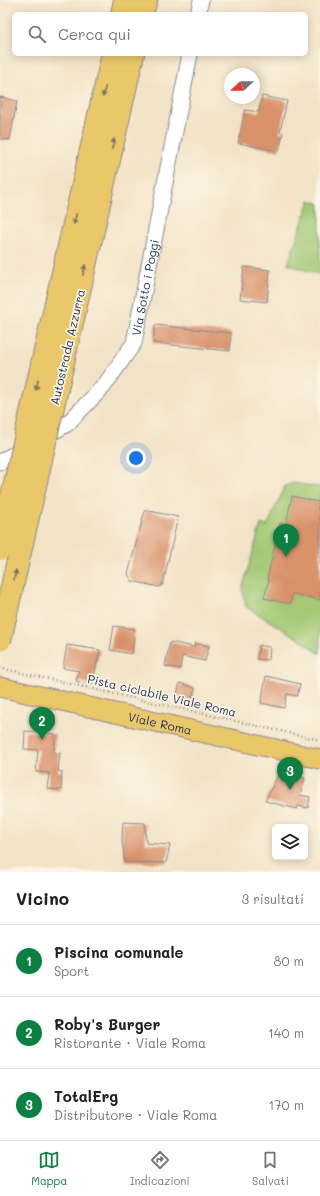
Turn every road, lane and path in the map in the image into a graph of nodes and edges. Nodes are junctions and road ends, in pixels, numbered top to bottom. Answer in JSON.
{"nodes":[{"id":1,"x":125,"y":0,"type":"edge"},
{"id":2,"x":146,"y":0,"type":"edge"},
{"id":3,"x":201,"y":0,"type":"edge"},
{"id":4,"x":122,"y":12,"type":"edge"},
{"id":5,"x":143,"y":12,"type":"edge"},
{"id":6,"x":198,"y":12,"type":"edge"},
{"id":7,"x":113,"y":56,"type":"edge"},
{"id":8,"x":132,"y":56,"type":"edge"},
{"id":9,"x":190,"y":56,"type":"edge"},
{"id":10,"x":56,"y":348,"type":"junction"},
{"id":11,"x":0,"y":462,"type":"edge"},
{"id":12,"x":0,"y":549,"type":"edge"},
{"id":13,"x":0,"y":640,"type":"edge"},
{"id":14,"x":0,"y":668,"type":"edge"},
{"id":15,"x":0,"y":687,"type":"edge"},
{"id":16,"x":320,"y":740,"type":"edge"},
{"id":17,"x":320,"y":760,"type":"edge"}],
"edges":[{"from":1,"to":4,"type":"highway"},
{"from":2,"to":5,"type":"highway"},
{"from":3,"to":6,"type":"street"},
{"from":7,"to":10,"type":"highway","name":"Autostrada Azzurra","one_way":true},
{"from":10,"to":8,"type":"highway","name":"Autostrada Azzurra","one_way":true},
{"from":9,"to":11,"type":"street","name":"Via Sotto i Poggi"},
{"from":10,"to":12,"type":"highway","name":"Autostrada Azzurra","one_way":true,"bridge":true},
{"from":13,"to":10,"type":"highway","name":"Autostrada Azzurra","one_way":true,"bridge":true},
{"from":14,"to":16,"type":"path","name":"Pista ciclabile Viale Roma"},
{"from":15,"to":17,"type":"main road","name":"Viale Roma"}]}
